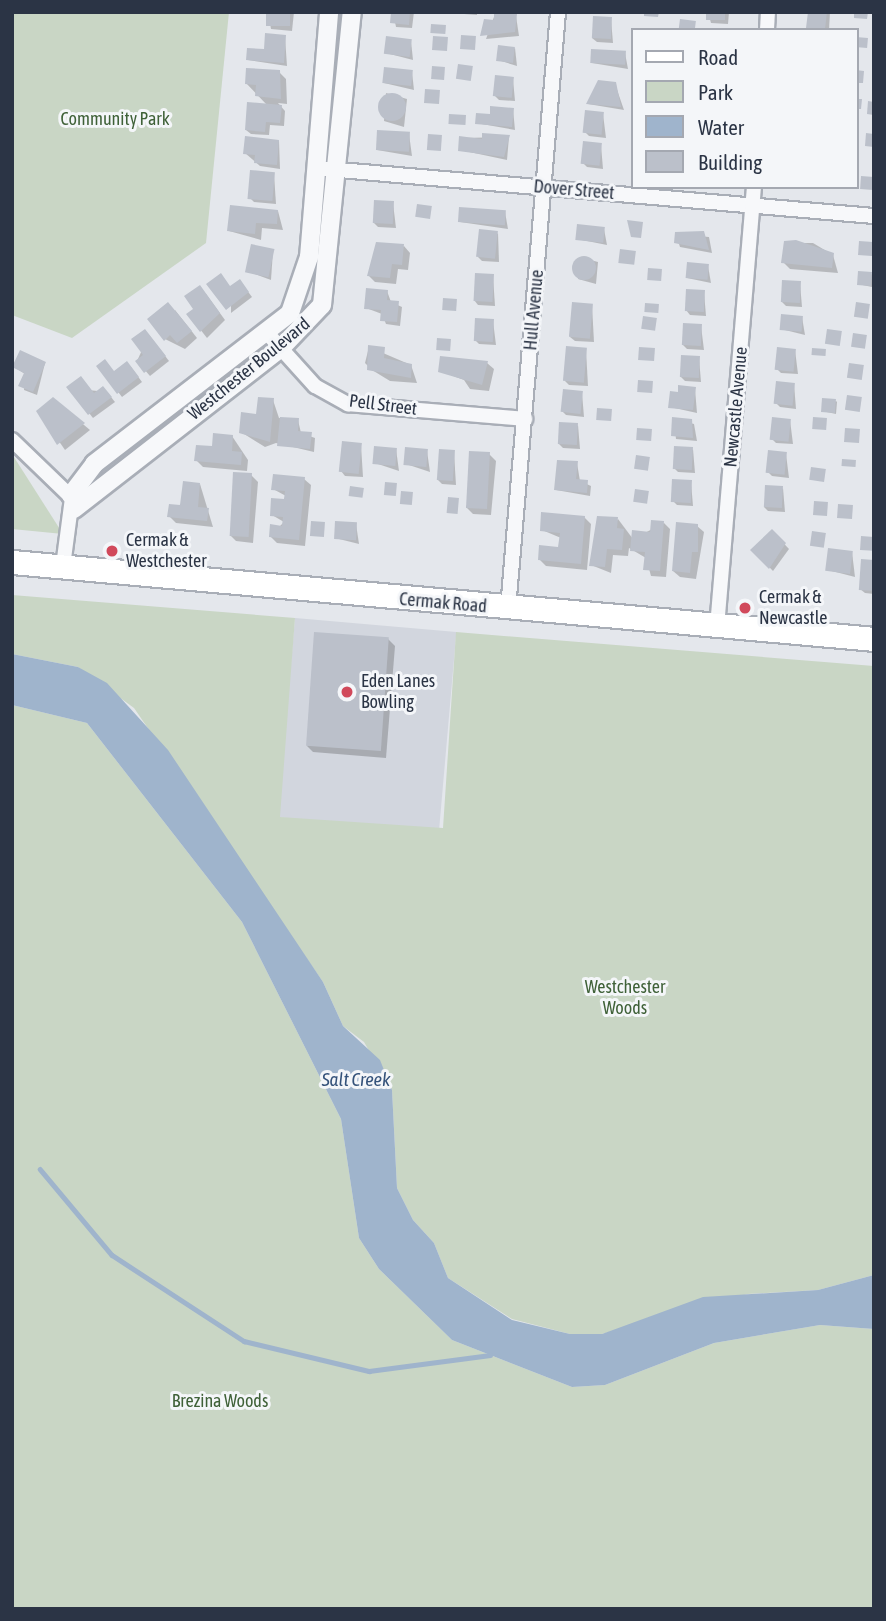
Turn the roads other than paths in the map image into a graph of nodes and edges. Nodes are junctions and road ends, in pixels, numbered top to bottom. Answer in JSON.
{"nodes":[{"id":1,"x":329,"y":12,"type":"edge"},
{"id":2,"x":352,"y":12,"type":"edge"},
{"id":3,"x":558,"y":12,"type":"edge"},
{"id":4,"x":316,"y":168,"type":"junction"},
{"id":5,"x":339,"y":170,"type":"junction"},
{"id":6,"x":544,"y":188,"type":"junction"},
{"id":7,"x":754,"y":189,"type":"edge"},
{"id":8,"x":752,"y":205,"type":"junction"},
{"id":9,"x":874,"y":216,"type":"edge"},
{"id":10,"x":268,"y":334,"type":"junction"},
{"id":11,"x":281,"y":348,"type":"junction"},
{"id":12,"x":525,"y":419,"type":"junction"},
{"id":13,"x":12,"y":440,"type":"edge"},
{"id":14,"x":73,"y":502,"type":"junction"},
{"id":15,"x":12,"y":562,"type":"edge"},
{"id":16,"x":63,"y":566,"type":"junction"},
{"id":17,"x":508,"y":608,"type":"junction"},
{"id":18,"x":717,"y":627,"type":"junction"},
{"id":19,"x":874,"y":639,"type":"edge"}],
"edges":[{"from":1,"to":4,"type":"street","name":"Westchester Boulevard"},
{"from":2,"to":5,"type":"street","name":"Westchester Boulevard"},
{"from":3,"to":6,"type":"street","name":"Hull Avenue"},
{"from":4,"to":5,"type":"street","name":"Dover Street"},
{"from":4,"to":10,"type":"street","name":"Westchester Boulevard"},
{"from":5,"to":6,"type":"street","name":"Dover Street"},
{"from":5,"to":11,"type":"street","name":"Westchester Boulevard"},
{"from":6,"to":8,"type":"street","name":"Dover Street"},
{"from":6,"to":12,"type":"street","name":"Hull Avenue"},
{"from":7,"to":8,"type":"street","name":"Newcastle Avenue"},
{"from":8,"to":9,"type":"street","name":"Dover Street"},
{"from":8,"to":18,"type":"street","name":"Newcastle Avenue"},
{"from":10,"to":11,"type":"street","name":"Pell Street"},
{"from":10,"to":14,"type":"street","name":"Westchester Boulevard"},
{"from":11,"to":12,"type":"street","name":"Pell Street"},
{"from":11,"to":14,"type":"street","name":"Westchester Boulevard"},
{"from":12,"to":17,"type":"street","name":"Hull Avenue"},
{"from":13,"to":14,"type":"street"},
{"from":14,"to":16,"type":"street"},
{"from":15,"to":16,"type":"main road","name":"Cermak Road"},
{"from":16,"to":17,"type":"main road","name":"Cermak Road"},
{"from":17,"to":18,"type":"main road","name":"Cermak Road"},
{"from":18,"to":19,"type":"main road","name":"Cermak Road"}]}
